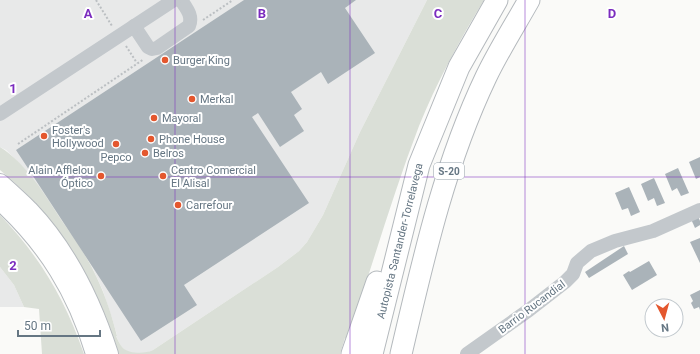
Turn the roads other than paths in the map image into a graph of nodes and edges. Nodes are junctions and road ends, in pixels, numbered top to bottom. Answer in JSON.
{"nodes":[{"id":1,"x":174,"y":0,"type":"edge"},
{"id":2,"x":181,"y":0,"type":"edge"},
{"id":3,"x":497,"y":0,"type":"edge"},
{"id":4,"x":529,"y":0,"type":"edge"},
{"id":5,"x":134,"y":26,"type":"junction"},
{"id":6,"x":0,"y":114,"type":"edge"},
{"id":7,"x":452,"y":162,"type":"junction"},
{"id":8,"x":419,"y":165,"type":"junction"},
{"id":9,"x":0,"y":183,"type":"edge"},
{"id":10,"x":0,"y":200,"type":"edge"},
{"id":11,"x":700,"y":210,"type":"edge"},
{"id":12,"x":95,"y":354,"type":"edge"},
{"id":13,"x":109,"y":354,"type":"edge"},
{"id":14,"x":352,"y":354,"type":"edge"},
{"id":15,"x":372,"y":354,"type":"edge"},
{"id":16,"x":401,"y":354,"type":"edge"},
{"id":17,"x":409,"y":354,"type":"edge"},
{"id":18,"x":467,"y":354,"type":"edge"}],
"edges":[{"from":1,"to":5,"type":"street"},
{"from":2,"to":5,"type":"street"},
{"from":3,"to":8,"type":"highway","name":"Autopista Santander-Torrelavega","number":"S-20"},
{"from":4,"to":7,"type":"highway","number":"S-20"},
{"from":5,"to":6,"type":"street"},
{"from":7,"to":16,"type":"highway","number":"S-20"},
{"from":7,"to":17,"type":"highway"},
{"from":8,"to":14,"type":"highway"},
{"from":8,"to":15,"type":"highway","name":"Autopista Santander-Torrelavega","number":"S-20"},
{"from":9,"to":13,"type":"main road"},
{"from":10,"to":12,"type":"main road"},
{"from":11,"to":18,"type":"street","name":"Barrio Rucandial"}]}
